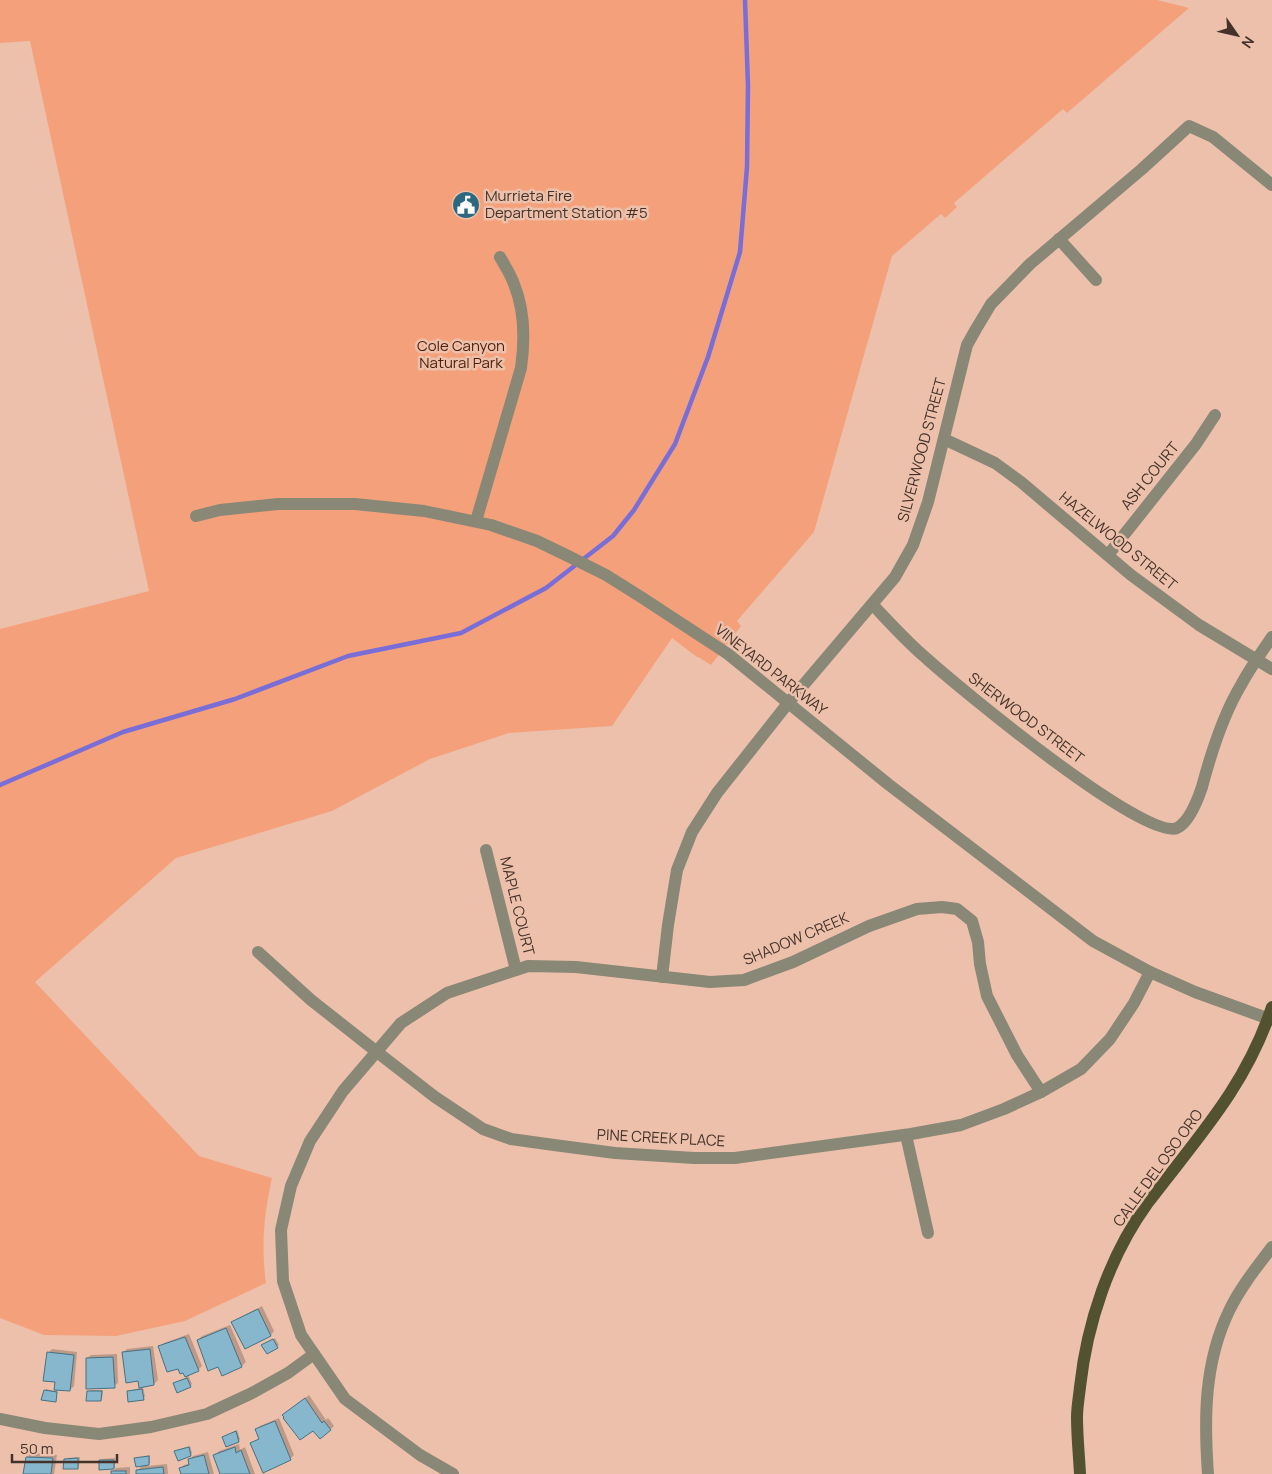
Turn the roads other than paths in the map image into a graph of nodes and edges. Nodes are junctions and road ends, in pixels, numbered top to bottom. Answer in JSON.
{"nodes":[{"id":1,"x":1272,"y":185,"type":"edge"},
{"id":2,"x":1059,"y":239,"type":"junction"},
{"id":3,"x":500,"y":257,"type":"dead end"},
{"id":4,"x":1096,"y":280,"type":"dead end"},
{"id":5,"x":1215,"y":415,"type":"dead end"},
{"id":6,"x":944,"y":439,"type":"junction"},
{"id":7,"x":196,"y":516,"type":"dead end"},
{"id":8,"x":476,"y":522,"type":"junction"},
{"id":9,"x":1108,"y":555,"type":"junction"},
{"id":10,"x":873,"y":605,"type":"junction"},
{"id":11,"x":1272,"y":637,"type":"edge"},
{"id":12,"x":1256,"y":661,"type":"junction"},
{"id":13,"x":1272,"y":669,"type":"edge"},
{"id":14,"x":788,"y":702,"type":"junction"},
{"id":15,"x":486,"y":850,"type":"dead end"},
{"id":16,"x":258,"y":952,"type":"dead end"},
{"id":17,"x":516,"y":970,"type":"junction"},
{"id":18,"x":1150,"y":972,"type":"junction"},
{"id":19,"x":662,"y":977,"type":"junction"},
{"id":20,"x":1271,"y":1015,"type":"edge"},
{"id":21,"x":376,"y":1052,"type":"junction"},
{"id":22,"x":1041,"y":1092,"type":"junction"},
{"id":23,"x":906,"y":1135,"type":"junction"},
{"id":24,"x":928,"y":1233,"type":"dead end"},
{"id":25,"x":1272,"y":1247,"type":"edge"},
{"id":26,"x":314,"y":1354,"type":"junction"},
{"id":27,"x":0,"y":1419,"type":"edge"},
{"id":28,"x":453,"y":1474,"type":"edge"},
{"id":29,"x":1080,"y":1474,"type":"edge"},
{"id":30,"x":1208,"y":1474,"type":"edge"}],
"edges":[{"from":1,"to":2,"type":"street","name":"SILVERWOOD STREET"},
{"from":2,"to":4,"type":"street"},
{"from":2,"to":6,"type":"street","name":"SILVERWOOD STREET"},
{"from":3,"to":8,"type":"street"},
{"from":5,"to":9,"type":"street","name":"ASH COURT"},
{"from":6,"to":9,"type":"street","name":"HAZELWOOD STREET"},
{"from":6,"to":10,"type":"street","name":"SILVERWOOD STREET"},
{"from":7,"to":8,"type":"street","name":"VINEYARD PARKWAY"},
{"from":8,"to":14,"type":"street","name":"VINEYARD PARKWAY"},
{"from":9,"to":12,"type":"street","name":"HAZELWOOD STREET"},
{"from":10,"to":12,"type":"street","name":"SHERWOOD STREET"},
{"from":10,"to":14,"type":"street","name":"SILVERWOOD STREET"},
{"from":11,"to":12,"type":"street"},
{"from":12,"to":13,"type":"street","name":"HAZELWOOD STREET"},
{"from":14,"to":18,"type":"street","name":"VINEYARD PARKWAY"},
{"from":14,"to":19,"type":"street","name":"SILVERWOOD STREET"},
{"from":15,"to":17,"type":"street","name":"MAPLE COURT"},
{"from":16,"to":21,"type":"street","name":"PINE CREEK PLACE"},
{"from":17,"to":19,"type":"street","name":"SHADOW CREEK"},
{"from":17,"to":21,"type":"street","name":"SHADOW CREEK"},
{"from":18,"to":20,"type":"street","name":"VINEYARD PARKWAY"},
{"from":18,"to":22,"type":"street","name":"PINE CREEK PLACE"},
{"from":19,"to":22,"type":"street","name":"SHADOW CREEK"},
{"from":20,"to":29,"type":"main road","name":"CALLE DEL OSO ORO"},
{"from":21,"to":23,"type":"street","name":"PINE CREEK PLACE"},
{"from":21,"to":26,"type":"street","name":"SHADOW CREEK"},
{"from":22,"to":23,"type":"street","name":"PINE CREEK PLACE"},
{"from":23,"to":24,"type":"street"},
{"from":25,"to":30,"type":"street"},
{"from":26,"to":27,"type":"street"},
{"from":26,"to":28,"type":"street","name":"SHADOW CREEK"}]}
